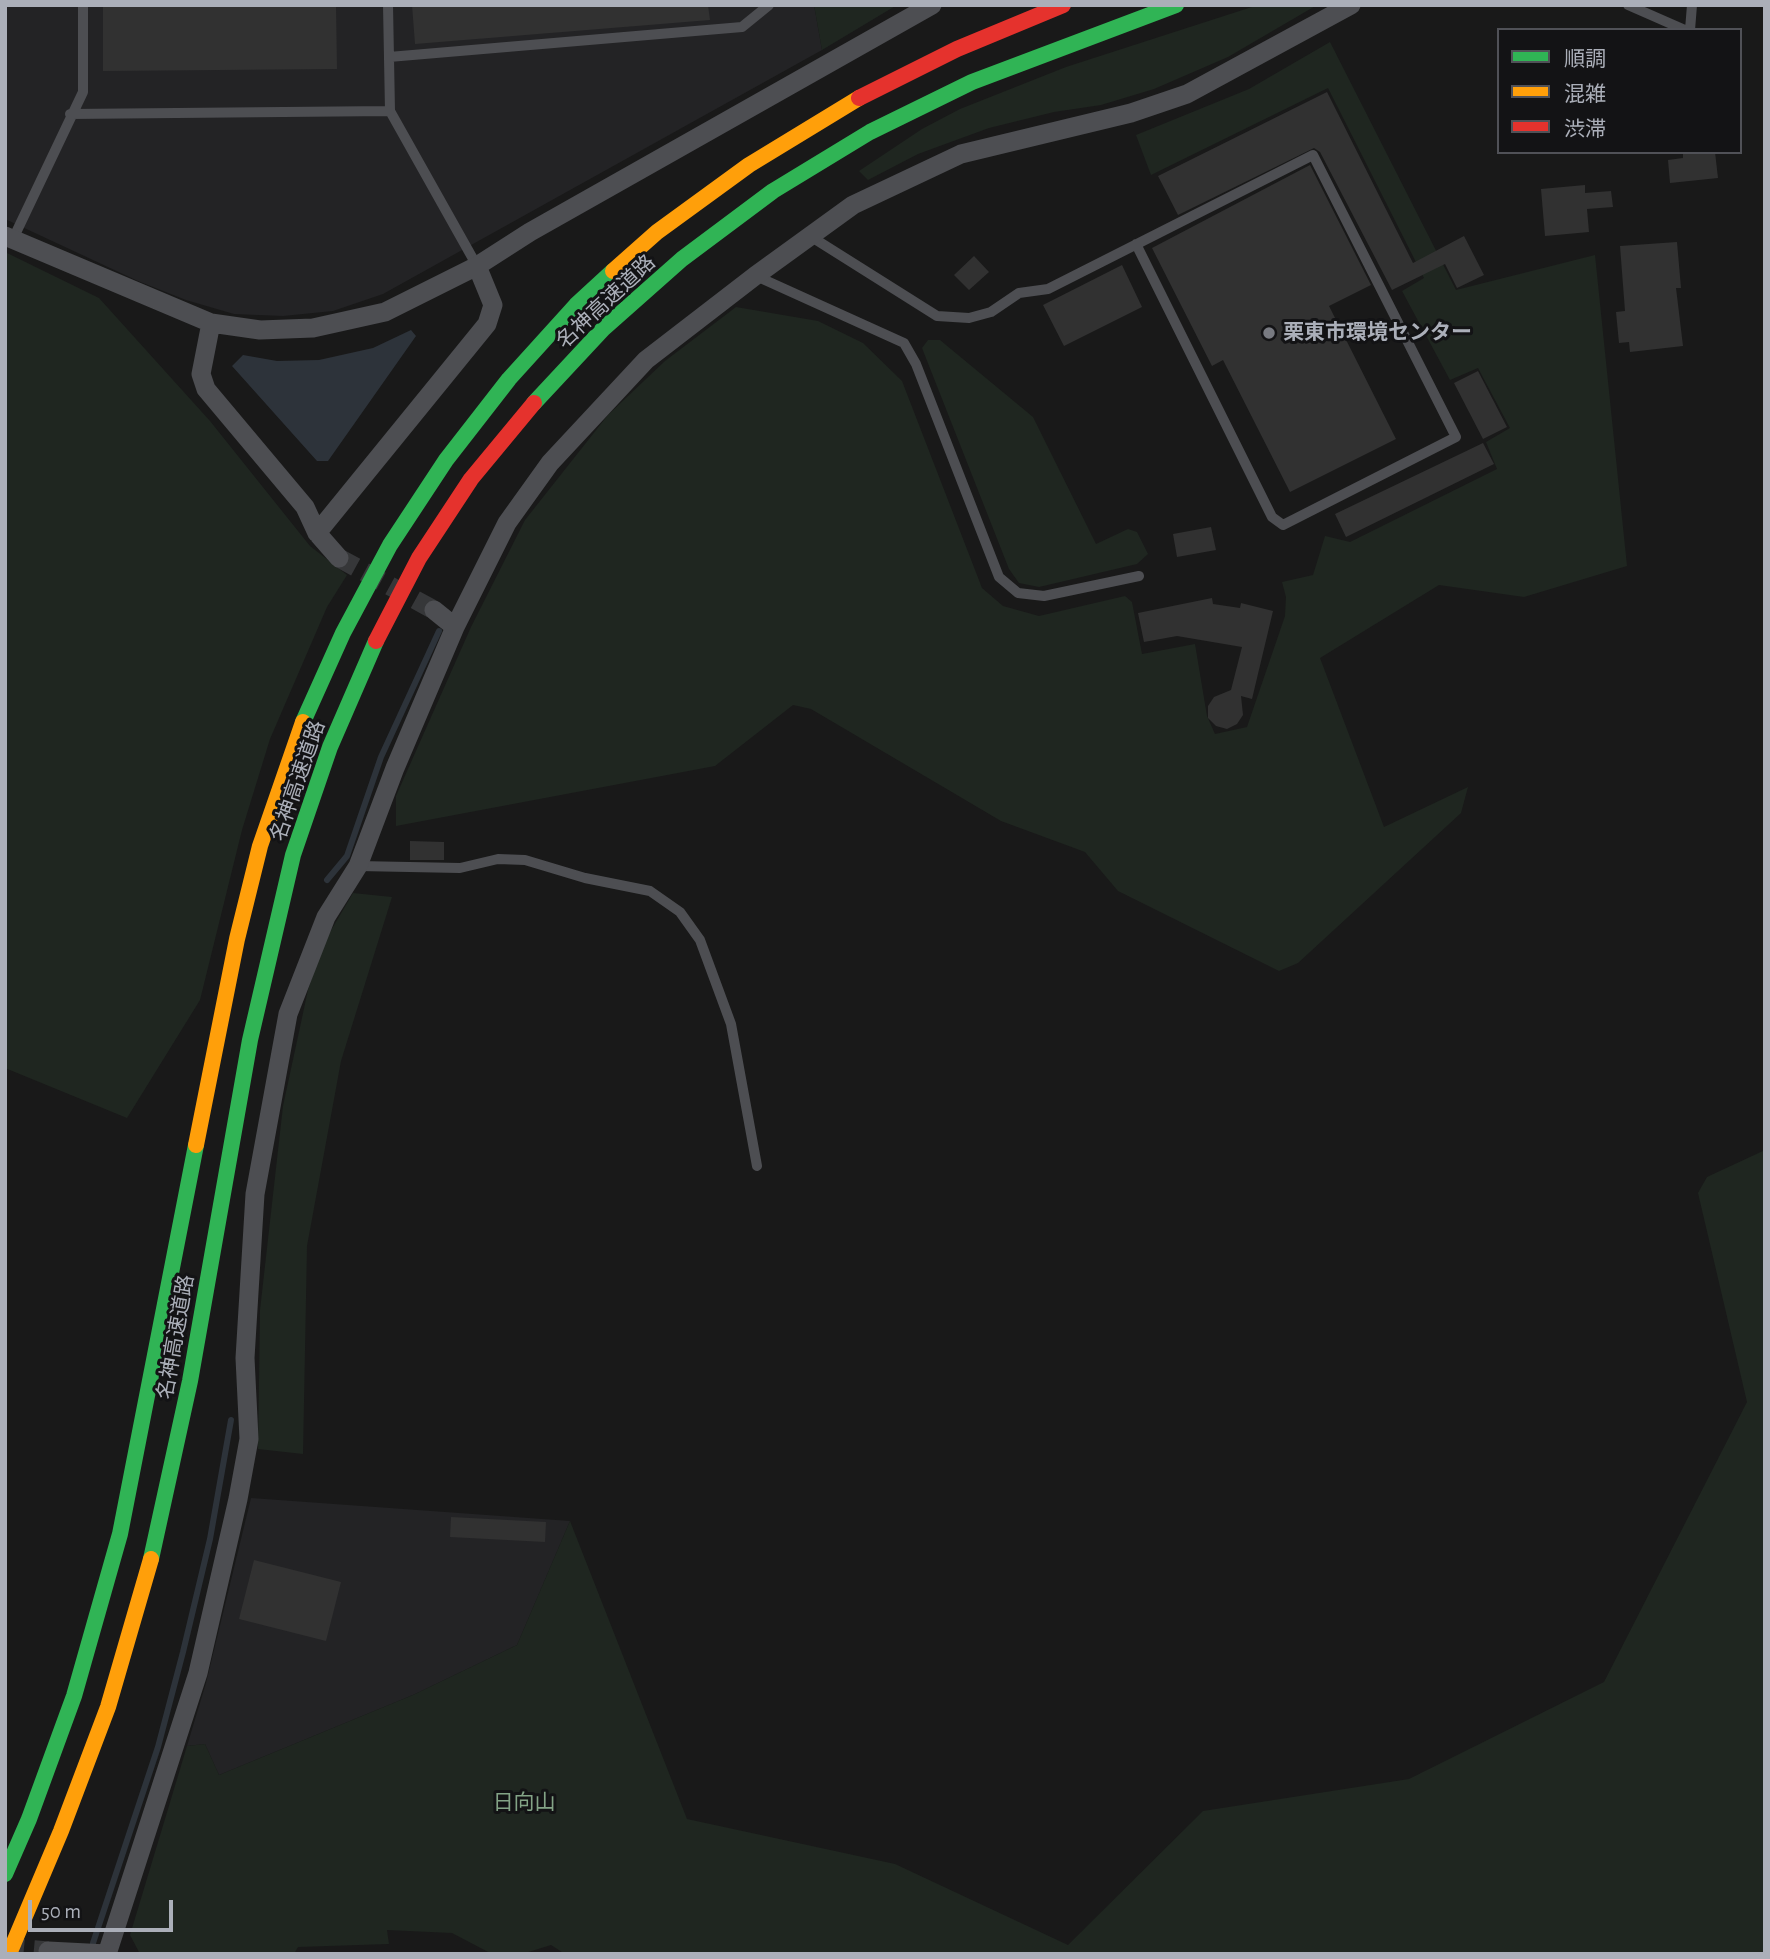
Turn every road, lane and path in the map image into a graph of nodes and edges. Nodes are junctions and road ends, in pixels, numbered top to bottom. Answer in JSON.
{"nodes":[{"id":1,"x":83,"y":5,"type":"edge"},
{"id":2,"x":388,"y":5,"type":"edge"},
{"id":3,"x":769,"y":5,"type":"edge"},
{"id":4,"x":932,"y":5,"type":"edge"},
{"id":5,"x":1063,"y":5,"type":"edge"},
{"id":6,"x":1176,"y":5,"type":"edge"},
{"id":7,"x":1351,"y":5,"type":"edge"},
{"id":8,"x":1628,"y":5,"type":"edge"},
{"id":9,"x":1692,"y":5,"type":"edge"},
{"id":10,"x":1680,"y":28,"type":"edge"},
{"id":11,"x":1690,"y":28,"type":"edge"},
{"id":12,"x":388,"y":57,"type":"junction"},
{"id":13,"x":390,"y":111,"type":"junction"},
{"id":14,"x":70,"y":114,"type":"junction"},
{"id":15,"x":809,"y":235,"type":"junction"},
{"id":16,"x":9,"y":238,"type":"edge"},
{"id":17,"x":1136,"y":244,"type":"junction"},
{"id":18,"x":477,"y":266,"type":"junction"},
{"id":19,"x":755,"y":276,"type":"junction"},
{"id":20,"x":211,"y":323,"type":"junction"},
{"id":21,"x":317,"y":533,"type":"junction"},
{"id":22,"x":339,"y":558,"type":"tunnel mouth"},
{"id":23,"x":1139,"y":576,"type":"dead end"},
{"id":24,"x":434,"y":610,"type":"tunnel mouth"},
{"id":25,"x":455,"y":626,"type":"junction"},
{"id":26,"x":358,"y":866,"type":"junction"},
{"id":27,"x":757,"y":1166,"type":"dead end"},
{"id":28,"x":5,"y":1874,"type":"edge"},
{"id":29,"x":48,"y":1951,"type":"dead end"},
{"id":30,"x":9,"y":1954,"type":"edge"},
{"id":31,"x":107,"y":1954,"type":"edge"}],
"edges":[{"from":1,"to":14,"type":"lane"},
{"from":2,"to":12,"type":"lane"},
{"from":3,"to":12,"type":"lane"},
{"from":4,"to":18,"type":"street"},
{"from":5,"to":28,"type":"highway","name":"名神高速道路"},
{"from":6,"to":30,"type":"highway","name":"名神高速道路"},
{"from":7,"to":15,"type":"street"},
{"from":8,"to":10,"type":"lane"},
{"from":9,"to":11,"type":"lane"},
{"from":12,"to":13,"type":"lane"},
{"from":13,"to":14,"type":"lane"},
{"from":13,"to":18,"type":"lane"},
{"from":14,"to":16,"type":"lane"},
{"from":15,"to":17,"type":"lane"},
{"from":15,"to":19,"type":"street"},
{"from":16,"to":20,"type":"street"},
{"from":17,"to":17,"type":"lane"},
{"from":18,"to":20,"type":"street"},
{"from":18,"to":21,"type":"street"},
{"from":19,"to":23,"type":"lane"},
{"from":19,"to":25,"type":"street"},
{"from":20,"to":21,"type":"street"},
{"from":21,"to":22,"type":"street"},
{"from":24,"to":25,"type":"street"},
{"from":25,"to":26,"type":"street"},
{"from":26,"to":27,"type":"lane"},
{"from":26,"to":31,"type":"street"},
{"from":29,"to":31,"type":"street"}]}
